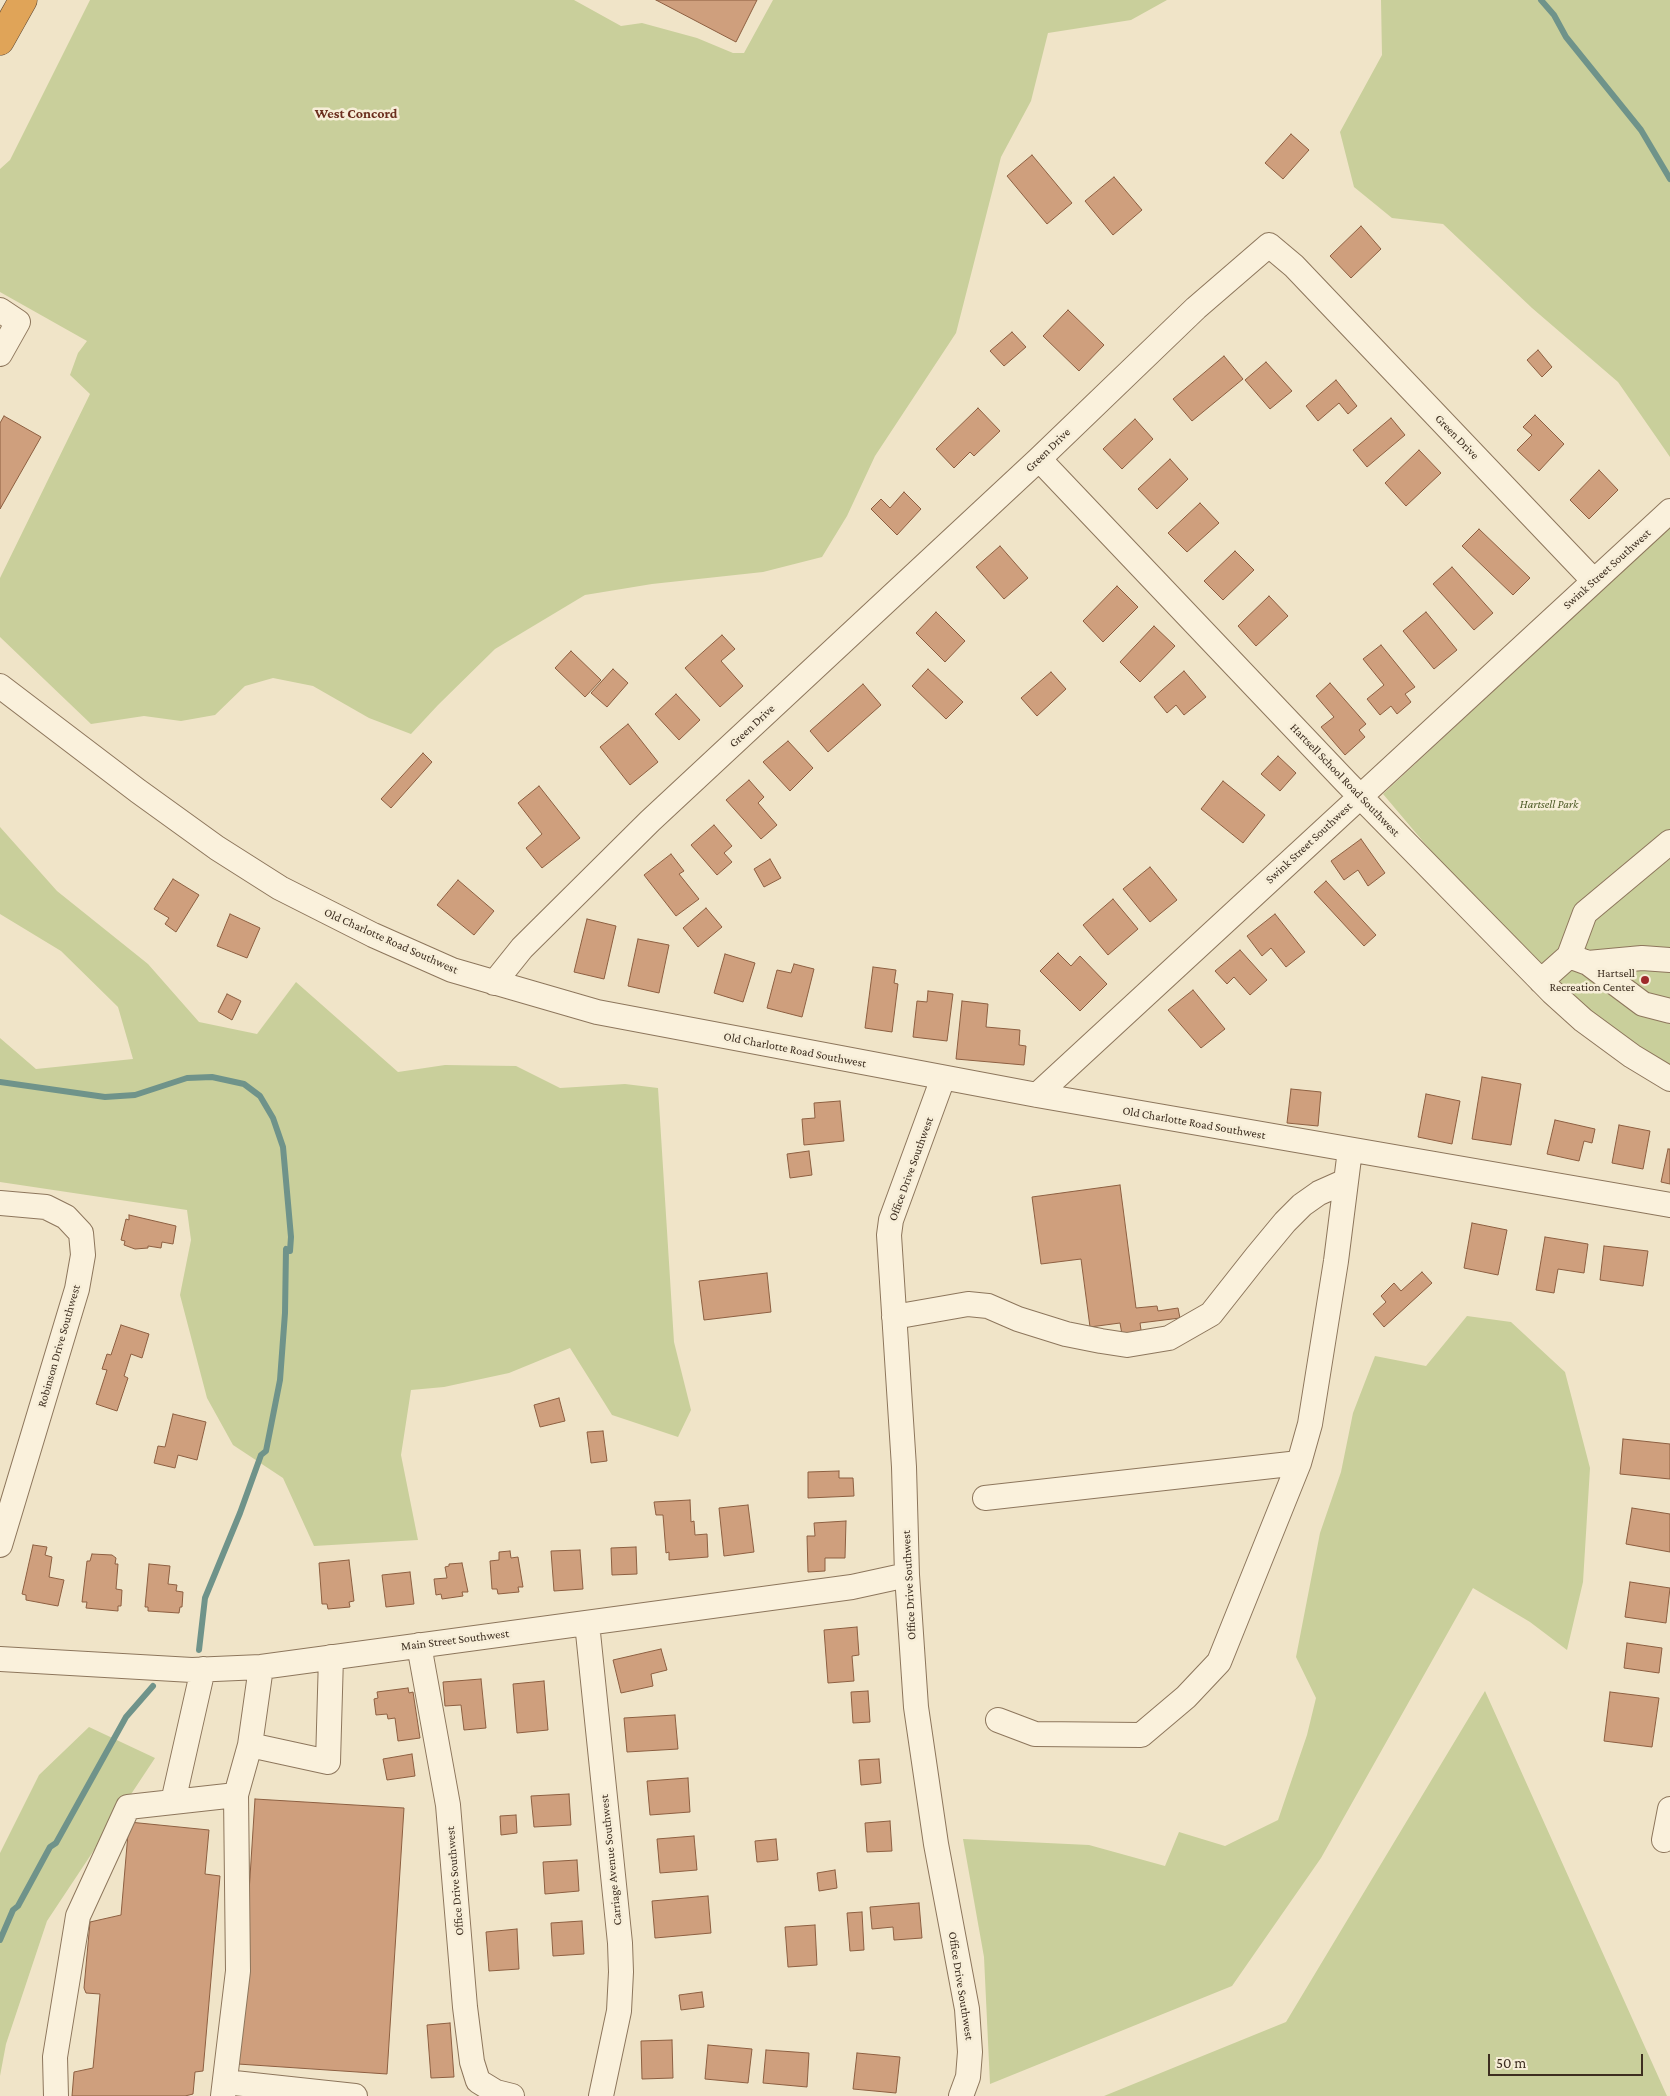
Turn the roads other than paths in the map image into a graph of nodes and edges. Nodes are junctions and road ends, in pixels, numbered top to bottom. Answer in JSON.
{"nodes":[{"id":1,"x":24,"y":0,"type":"edge"},
{"id":2,"x":0,"y":40,"type":"edge"},
{"id":3,"x":9,"y":316,"type":"edge"},
{"id":4,"x":0,"y":354,"type":"edge"},
{"id":5,"x":1039,"y":458,"type":"junction"},
{"id":6,"x":1670,"y":511,"type":"edge"},
{"id":7,"x":1594,"y":581,"type":"junction"},
{"id":8,"x":0,"y":686,"type":"edge"},
{"id":9,"x":1360,"y":796,"type":"junction"},
{"id":10,"x":1670,"y":842,"type":"edge"},
{"id":11,"x":1579,"y":960,"type":"junction"},
{"id":12,"x":1670,"y":960,"type":"edge"},
{"id":13,"x":1541,"y":981,"type":"junction"},
{"id":14,"x":494,"y":983,"type":"junction"},
{"id":15,"x":1670,"y":1010,"type":"edge"},
{"id":16,"x":943,"y":1078,"type":"junction"},
{"id":17,"x":1670,"y":1080,"type":"edge"},
{"id":18,"x":1037,"y":1095,"type":"junction"},
{"id":19,"x":1350,"y":1150,"type":"junction"},
{"id":20,"x":1346,"y":1181,"type":"junction"},
{"id":21,"x":0,"y":1202,"type":"edge"},
{"id":22,"x":1670,"y":1205,"type":"edge"},
{"id":23,"x":894,"y":1317,"type":"junction"},
{"id":24,"x":1298,"y":1463,"type":"junction"},
{"id":25,"x":985,"y":1498,"type":"dead end"},
{"id":26,"x":0,"y":1545,"type":"edge"},
{"id":27,"x":907,"y":1575,"type":"junction"},
{"id":28,"x":587,"y":1624,"type":"junction"},
{"id":29,"x":419,"y":1645,"type":"junction"},
{"id":30,"x":331,"y":1657,"type":"junction"},
{"id":31,"x":0,"y":1659,"type":"edge"},
{"id":32,"x":261,"y":1667,"type":"junction"},
{"id":33,"x":203,"y":1669,"type":"junction"},
{"id":34,"x":998,"y":1720,"type":"dead end"},
{"id":35,"x":250,"y":1745,"type":"junction"},
{"id":36,"x":236,"y":1795,"type":"junction"},
{"id":37,"x":173,"y":1802,"type":"junction"},
{"id":38,"x":1670,"y":1809,"type":"edge"},
{"id":39,"x":1664,"y":1840,"type":"dead end"},
{"id":40,"x":224,"y":2089,"type":"edge"},
{"id":41,"x":56,"y":2096,"type":"edge"},
{"id":42,"x":355,"y":2096,"type":"edge"},
{"id":43,"x":512,"y":2096,"type":"edge"},
{"id":44,"x":601,"y":2096,"type":"edge"},
{"id":45,"x":962,"y":2096,"type":"edge"}],
"edges":[{"from":1,"to":2,"type":"highway"},
{"from":3,"to":4,"type":"street"},
{"from":5,"to":7,"type":"street","name":"Green Drive"},
{"from":5,"to":9,"type":"street","name":"Hartsell School Road Southwest"},
{"from":5,"to":14,"type":"street","name":"Green Drive"},
{"from":6,"to":7,"type":"street","name":"Swink Street Southwest"},
{"from":7,"to":9,"type":"street","name":"Swink Street Southwest"},
{"from":8,"to":14,"type":"street","name":"Old Charlotte Road Southwest"},
{"from":9,"to":13,"type":"street","name":"Hartsell School Road Southwest"},
{"from":9,"to":18,"type":"street","name":"Swink Street Southwest"},
{"from":10,"to":11,"type":"street"},
{"from":11,"to":12,"type":"street"},
{"from":11,"to":13,"type":"street"},
{"from":11,"to":15,"type":"street"},
{"from":13,"to":17,"type":"street","name":"Hartsell School Road Southwest"},
{"from":14,"to":16,"type":"street","name":"Old Charlotte Road Southwest"},
{"from":16,"to":18,"type":"street","name":"Old Charlotte Road Southwest"},
{"from":16,"to":23,"type":"street","name":"Office Drive Southwest"},
{"from":18,"to":19,"type":"street","name":"Old Charlotte Road Southwest"},
{"from":19,"to":20,"type":"street"},
{"from":19,"to":22,"type":"street","name":"Old Charlotte Road Southwest"},
{"from":20,"to":23,"type":"street"},
{"from":20,"to":24,"type":"street"},
{"from":21,"to":26,"type":"street","name":"Robinson Drive Southwest"},
{"from":23,"to":27,"type":"street","name":"Office Drive Southwest"},
{"from":24,"to":25,"type":"street"},
{"from":24,"to":34,"type":"street"},
{"from":27,"to":28,"type":"street","name":"Main Street Southwest"},
{"from":27,"to":45,"type":"street","name":"Office Drive Southwest"},
{"from":28,"to":29,"type":"street","name":"Main Street Southwest"},
{"from":28,"to":44,"type":"street","name":"Carriage Avenue Southwest"},
{"from":29,"to":30,"type":"street","name":"Main Street Southwest"},
{"from":29,"to":43,"type":"street","name":"Office Drive Southwest"},
{"from":30,"to":32,"type":"street","name":"Main Street Southwest"},
{"from":30,"to":35,"type":"street"},
{"from":31,"to":33,"type":"street","name":"Main Street Southwest"},
{"from":32,"to":33,"type":"street","name":"Main Street Southwest"},
{"from":32,"to":35,"type":"street"},
{"from":33,"to":37,"type":"street"},
{"from":35,"to":36,"type":"street"},
{"from":36,"to":37,"type":"street"},
{"from":36,"to":40,"type":"street"},
{"from":37,"to":41,"type":"street"},
{"from":38,"to":39,"type":"street"},
{"from":40,"to":42,"type":"street"}]}
